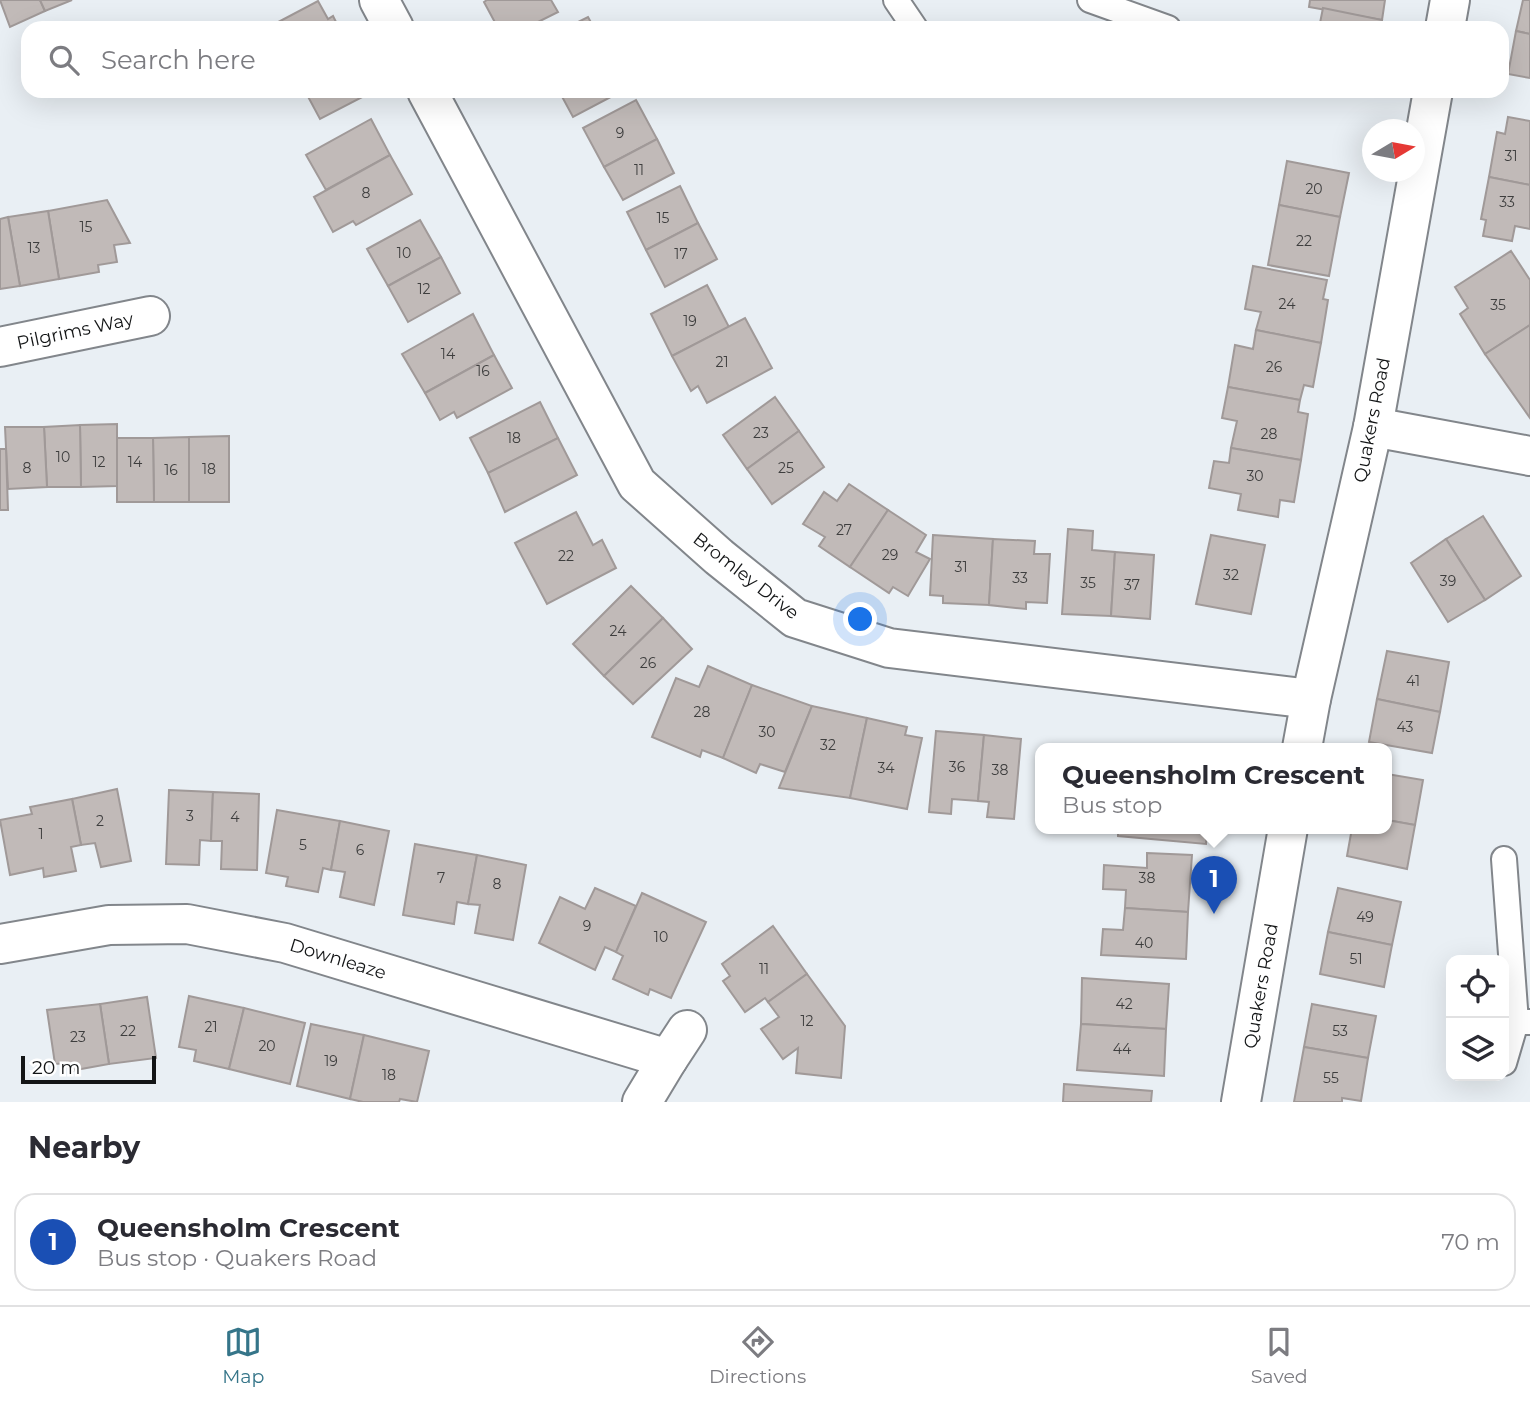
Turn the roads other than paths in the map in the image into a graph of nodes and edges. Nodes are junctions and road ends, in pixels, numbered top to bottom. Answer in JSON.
{"nodes":[{"id":1,"x":379,"y":0,"type":"edge"},
{"id":2,"x":897,"y":0,"type":"edge"},
{"id":3,"x":1090,"y":0,"type":"edge"},
{"id":4,"x":1450,"y":0,"type":"edge"},
{"id":5,"x":390,"y":21,"type":"edge"},
{"id":6,"x":910,"y":21,"type":"edge"},
{"id":7,"x":1148,"y":21,"type":"edge"},
{"id":8,"x":1446,"y":21,"type":"edge"},
{"id":9,"x":431,"y":98,"type":"edge"},
{"id":10,"x":1432,"y":98,"type":"edge"},
{"id":11,"x":150,"y":316,"type":"dead end"},
{"id":12,"x":0,"y":347,"type":"edge"},
{"id":13,"x":1373,"y":428,"type":"junction"},
{"id":14,"x":1530,"y":456,"type":"edge"},
{"id":15,"x":1311,"y":699,"type":"junction"},
{"id":16,"x":1303,"y":743,"type":"edge"},
{"id":17,"x":1287,"y":834,"type":"edge"},
{"id":18,"x":1504,"y":859,"type":"dead end"},
{"id":19,"x":0,"y":944,"type":"edge"},
{"id":20,"x":1523,"y":1022,"type":"edge"},
{"id":21,"x":1509,"y":1052,"type":"edge"},
{"id":22,"x":642,"y":1102,"type":"edge"},
{"id":23,"x":1241,"y":1102,"type":"edge"}],
"edges":[{"from":1,"to":5,"type":"street"},
{"from":2,"to":6,"type":"lane"},
{"from":3,"to":7,"type":"lane"},
{"from":4,"to":8,"type":"street"},
{"from":9,"to":15,"type":"street","name":"Bromley Drive"},
{"from":10,"to":13,"type":"street","name":"Quakers Road"},
{"from":11,"to":12,"type":"street","name":"Pilgrims Way"},
{"from":13,"to":14,"type":"street"},
{"from":13,"to":15,"type":"street","name":"Quakers Road"},
{"from":15,"to":16,"type":"street","name":"Quakers Road"},
{"from":17,"to":23,"type":"street","name":"Quakers Road"},
{"from":18,"to":20,"type":"lane"},
{"from":19,"to":22,"type":"street","name":"Downleaze"},
{"from":20,"to":21,"type":"lane"}]}
